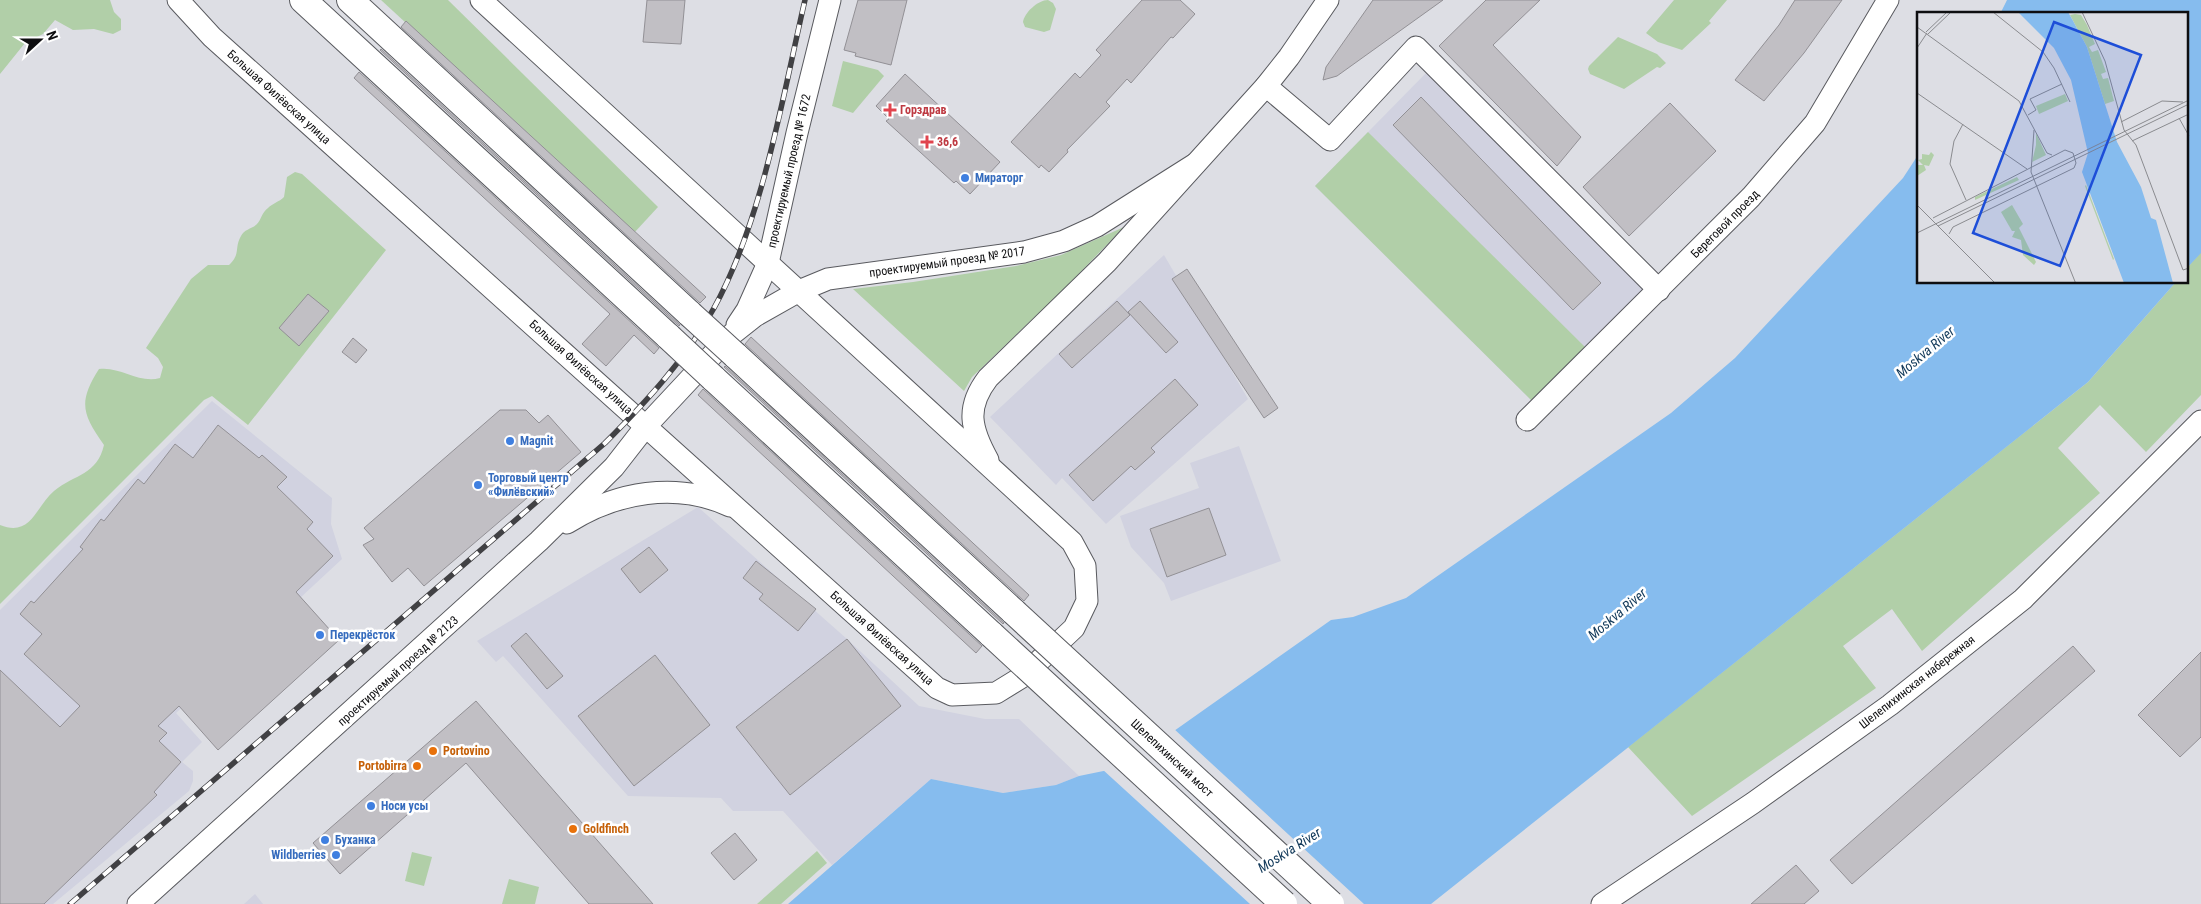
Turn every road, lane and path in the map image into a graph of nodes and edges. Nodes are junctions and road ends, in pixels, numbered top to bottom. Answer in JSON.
{"nodes":[{"id":1,"x":178,"y":0,"type":"edge"},
{"id":2,"x":303,"y":0,"type":"edge"},
{"id":3,"x":350,"y":0,"type":"edge"},
{"id":4,"x":481,"y":0,"type":"edge"},
{"id":5,"x":830,"y":0,"type":"edge"},
{"id":6,"x":1328,"y":0,"type":"edge"},
{"id":7,"x":1888,"y":0,"type":"edge"},
{"id":8,"x":195,"y":6,"type":"edge"},
{"id":9,"x":1266,"y":86,"type":"junction"},
{"id":10,"x":1195,"y":164,"type":"junction"},
{"id":11,"x":768,"y":263,"type":"junction"},
{"id":12,"x":799,"y":290,"type":"junction"},
{"id":13,"x":1659,"y":290,"type":"junction"},
{"id":14,"x":733,"y":345,"type":"junction"},
{"id":15,"x":1527,"y":420,"type":"dead end"},
{"id":16,"x":2201,"y":421,"type":"edge"},
{"id":17,"x":646,"y":426,"type":"junction"},
{"id":18,"x":995,"y":471,"type":"junction"},
{"id":19,"x":742,"y":512,"type":"junction"},
{"id":20,"x":539,"y":541,"type":"junction"},
{"id":21,"x":138,"y":904,"type":"edge"},
{"id":22,"x":1284,"y":904,"type":"edge"},
{"id":23,"x":1331,"y":904,"type":"edge"},
{"id":24,"x":1602,"y":904,"type":"edge"}],
"edges":[{"from":1,"to":8,"type":"street","name":"Большая Филёвская улица"},
{"from":2,"to":22,"type":"main road","bridge":true},
{"from":3,"to":14,"type":"main road","name":"Шелепихинский мост","bridge":true},
{"from":4,"to":11,"type":"street","name":"Большая Филёвская улица"},
{"from":5,"to":11,"type":"street","name":"проектируемый проезд № 1672"},
{"from":6,"to":9,"type":"street","name":"проектируемый проезд № 2017"},
{"from":7,"to":13,"type":"street","name":"Береговой проезд"},
{"from":8,"to":17,"type":"street","name":"Большая Филёвская улица"},
{"from":9,"to":10,"type":"street","name":"проектируемый проезд № 2017"},
{"from":9,"to":13,"type":"street"},
{"from":10,"to":12,"type":"street","name":"проектируемый проезд № 2017"},
{"from":10,"to":18,"type":"street","name":"проектируемый проезд № 2017"},
{"from":11,"to":12,"type":"street","name":"Большая Филёвская улица"},
{"from":11,"to":14,"type":"street","name":"проектируемый проезд № 1672"},
{"from":12,"to":14,"type":"street","name":"проектируемый проезд № 2017"},
{"from":12,"to":18,"type":"street","name":"Большая Филёвская улица"},
{"from":13,"to":15,"type":"street","name":"Береговой проезд"},
{"from":14,"to":17,"type":"street","name":"проектируемый проезд № 2123"},
{"from":14,"to":23,"type":"main road","name":"Шелепихинский мост","bridge":true},
{"from":16,"to":24,"type":"street","name":"Шелепихинская набережная"},
{"from":17,"to":19,"type":"street","name":"Большая Филёвская улица"},
{"from":17,"to":20,"type":"street","name":"проектируемый проезд № 2123"},
{"from":18,"to":19,"type":"street","name":"Большая Филёвская улица"},
{"from":19,"to":20,"type":"street"},
{"from":20,"to":21,"type":"street","name":"проектируемый проезд № 2123"}]}
